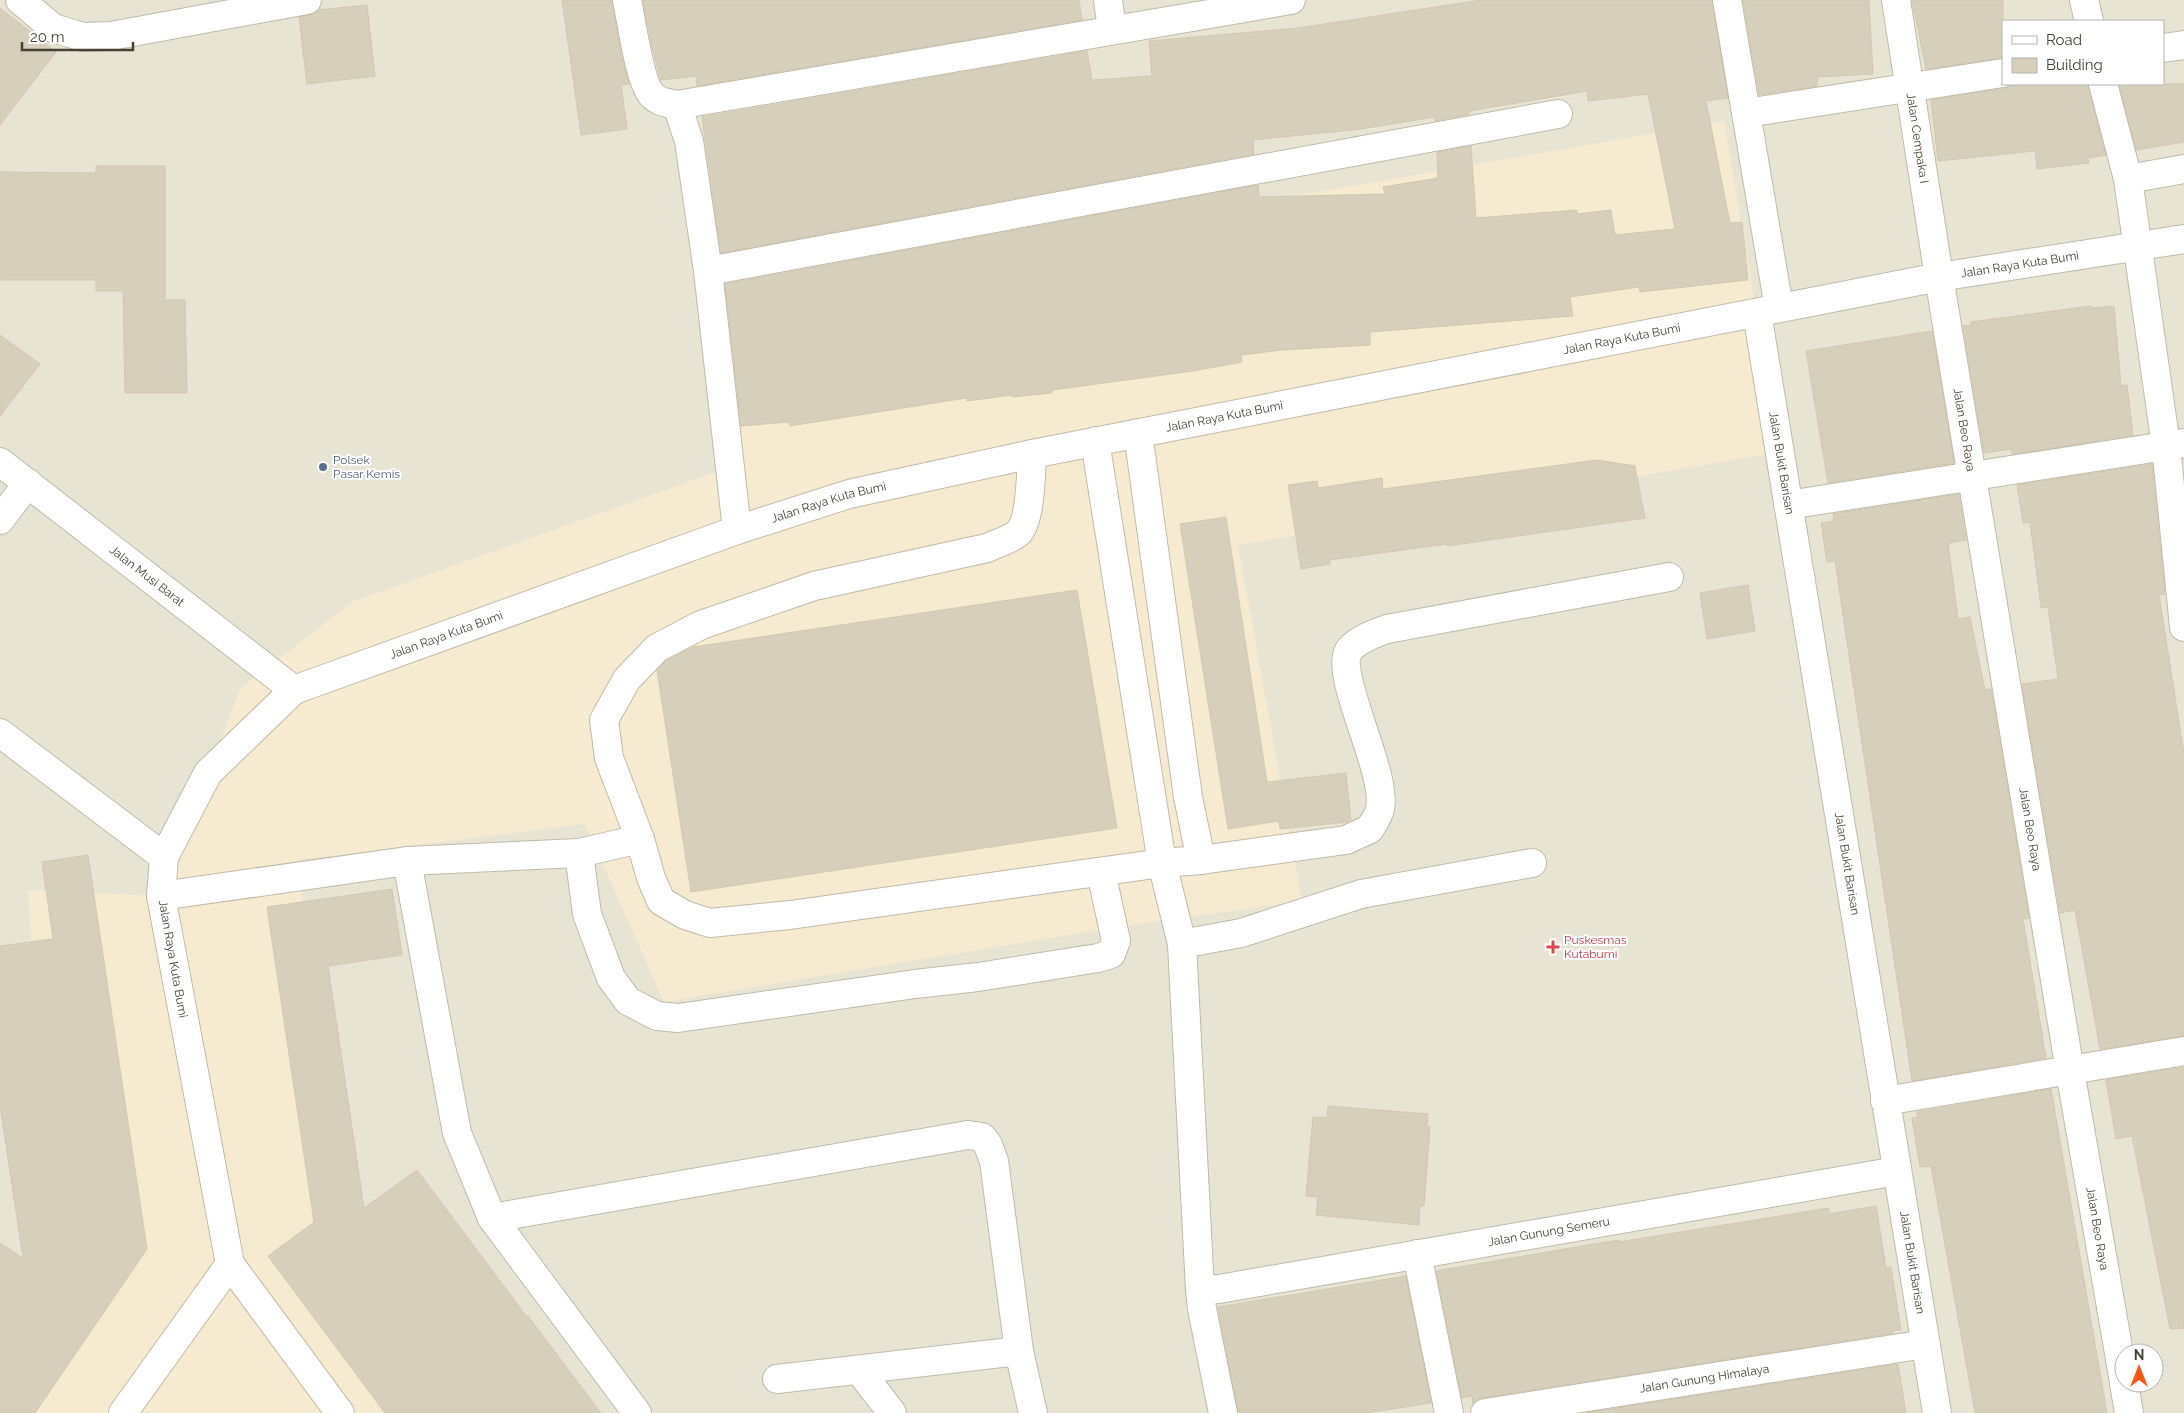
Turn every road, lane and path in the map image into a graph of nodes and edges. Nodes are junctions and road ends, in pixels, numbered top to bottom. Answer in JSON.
{"nodes":[{"id":1,"x":20,"y":0,"type":"edge"},
{"id":2,"x":307,"y":0,"type":"edge"},
{"id":3,"x":627,"y":0,"type":"edge"},
{"id":4,"x":1108,"y":0,"type":"edge"},
{"id":5,"x":1291,"y":0,"type":"edge"},
{"id":6,"x":1727,"y":0,"type":"edge"},
{"id":7,"x":1896,"y":0,"type":"edge"},
{"id":8,"x":2084,"y":0,"type":"edge"},
{"id":9,"x":2088,"y":20,"type":"edge"},
{"id":10,"x":1112,"y":30,"type":"junction"},
{"id":11,"x":2184,"y":45,"type":"edge"},
{"id":12,"x":2164,"y":48,"type":"edge"},
{"id":13,"x":2002,"y":73,"type":"edge"},
{"id":14,"x":2103,"y":85,"type":"edge"},
{"id":15,"x":1909,"y":86,"type":"junction"},
{"id":16,"x":677,"y":105,"type":"junction"},
{"id":17,"x":1746,"y":113,"type":"junction"},
{"id":18,"x":1558,"y":114,"type":"dead end"},
{"id":19,"x":2184,"y":169,"type":"edge"},
{"id":20,"x":2128,"y":179,"type":"junction"},
{"id":21,"x":2184,"y":239,"type":"edge"},
{"id":22,"x":2137,"y":247,"type":"junction"},
{"id":23,"x":708,"y":271,"type":"junction"},
{"id":24,"x":1939,"y":277,"type":"junction"},
{"id":25,"x":1768,"y":310,"type":"junction"},
{"id":26,"x":1138,"y":434,"type":"junction"},
{"id":27,"x":1094,"y":442,"type":"junction"},
{"id":28,"x":2175,"y":445,"type":"edge"},
{"id":29,"x":1032,"y":454,"type":"junction"},
{"id":30,"x":0,"y":462,"type":"edge"},
{"id":31,"x":1972,"y":475,"type":"junction"},
{"id":32,"x":28,"y":483,"type":"junction"},
{"id":33,"x":1788,"y":505,"type":"junction"},
{"id":34,"x":0,"y":520,"type":"edge"},
{"id":35,"x":736,"y":530,"type":"junction"},
{"id":36,"x":1669,"y":577,"type":"dead end"},
{"id":37,"x":2184,"y":623,"type":"edge"},
{"id":38,"x":2184,"y":627,"type":"edge"},
{"id":39,"x":294,"y":690,"type":"junction"},
{"id":40,"x":0,"y":733,"type":"edge"},
{"id":41,"x":640,"y":839,"type":"junction"},
{"id":42,"x":579,"y":853,"type":"junction"},
{"id":43,"x":164,"y":857,"type":"junction"},
{"id":44,"x":1201,"y":860,"type":"junction"},
{"id":45,"x":407,"y":861,"type":"junction"},
{"id":46,"x":1162,"y":863,"type":"junction"},
{"id":47,"x":1532,"y":863,"type":"dead end"},
{"id":48,"x":1101,"y":872,"type":"junction"},
{"id":49,"x":160,"y":896,"type":"junction"},
{"id":50,"x":1182,"y":944,"type":"junction"},
{"id":51,"x":2184,"y":1051,"type":"edge"},
{"id":52,"x":2070,"y":1071,"type":"junction"},
{"id":53,"x":1885,"y":1101,"type":"junction"},
{"id":54,"x":1897,"y":1171,"type":"junction"},
{"id":55,"x":492,"y":1218,"type":"junction"},
{"id":56,"x":1417,"y":1254,"type":"junction"},
{"id":57,"x":230,"y":1264,"type":"junction"},
{"id":58,"x":1200,"y":1290,"type":"junction"},
{"id":59,"x":2117,"y":1343,"type":"edge"},
{"id":60,"x":1926,"y":1344,"type":"junction"},
{"id":61,"x":1019,"y":1351,"type":"junction"},
{"id":62,"x":859,"y":1370,"type":"junction"},
{"id":63,"x":777,"y":1379,"type":"dead end"},
{"id":64,"x":2126,"y":1393,"type":"edge"},
{"id":65,"x":123,"y":1413,"type":"edge"},
{"id":66,"x":340,"y":1413,"type":"edge"},
{"id":67,"x":637,"y":1413,"type":"edge"},
{"id":68,"x":892,"y":1413,"type":"edge"},
{"id":69,"x":1033,"y":1413,"type":"edge"},
{"id":70,"x":1223,"y":1413,"type":"edge"},
{"id":71,"x":1449,"y":1413,"type":"edge"},
{"id":72,"x":1485,"y":1413,"type":"edge"},
{"id":73,"x":1937,"y":1413,"type":"edge"},
{"id":74,"x":2129,"y":1413,"type":"edge"}],
"edges":[{"from":1,"to":2,"type":"street"},
{"from":3,"to":16,"type":"street"},
{"from":4,"to":10,"type":"street"},
{"from":5,"to":10,"type":"street"},
{"from":6,"to":17,"type":"street","name":"Jalan Bukit Barisan"},
{"from":7,"to":15,"type":"street","name":"Jalan Cempaka I"},
{"from":8,"to":9,"type":"street"},
{"from":10,"to":16,"type":"street"},
{"from":11,"to":12,"type":"street"},
{"from":13,"to":15,"type":"street"},
{"from":14,"to":20,"type":"street"},
{"from":15,"to":17,"type":"street"},
{"from":15,"to":24,"type":"street","name":"Jalan Cempaka I"},
{"from":16,"to":23,"type":"street"},
{"from":17,"to":25,"type":"street","name":"Jalan Bukit Barisan"},
{"from":18,"to":23,"type":"street"},
{"from":19,"to":20,"type":"street"},
{"from":20,"to":22,"type":"street"},
{"from":21,"to":22,"type":"street","name":"Jalan Raya Kuta Bumi"},
{"from":22,"to":24,"type":"street","name":"Jalan Raya Kuta Bumi"},
{"from":22,"to":28,"type":"street"},
{"from":23,"to":35,"type":"street"},
{"from":24,"to":25,"type":"street","name":"Jalan Raya Kuta Bumi"},
{"from":24,"to":31,"type":"street","name":"Jalan Beo Raya"},
{"from":25,"to":26,"type":"street","name":"Jalan Raya Kuta Bumi"},
{"from":25,"to":33,"type":"street","name":"Jalan Bukit Barisan"},
{"from":26,"to":27,"type":"street","name":"Jalan Raya Kuta Bumi"},
{"from":26,"to":44,"type":"street"},
{"from":27,"to":29,"type":"street","name":"Jalan Raya Kuta Bumi"},
{"from":27,"to":46,"type":"street"},
{"from":28,"to":31,"type":"street"},
{"from":28,"to":37,"type":"street"},
{"from":29,"to":35,"type":"street","name":"Jalan Raya Kuta Bumi"},
{"from":29,"to":41,"type":"street"},
{"from":30,"to":32,"type":"street","name":"Jalan Musi Barat"},
{"from":31,"to":33,"type":"street"},
{"from":31,"to":52,"type":"street","name":"Jalan Beo Raya"},
{"from":32,"to":34,"type":"street"},
{"from":32,"to":39,"type":"street","name":"Jalan Musi Barat"},
{"from":33,"to":53,"type":"street","name":"Jalan Bukit Barisan"},
{"from":35,"to":39,"type":"street","name":"Jalan Raya Kuta Bumi"},
{"from":36,"to":44,"type":"street"},
{"from":37,"to":38,"type":"street"},
{"from":39,"to":43,"type":"street","name":"Jalan Raya Kuta Bumi"},
{"from":40,"to":43,"type":"street"},
{"from":41,"to":42,"type":"street"},
{"from":41,"to":48,"type":"street"},
{"from":42,"to":45,"type":"street"},
{"from":42,"to":48,"type":"street"},
{"from":43,"to":49,"type":"street","name":"Jalan Raya Kuta Bumi"},
{"from":44,"to":46,"type":"street"},
{"from":45,"to":49,"type":"street"},
{"from":45,"to":55,"type":"street"},
{"from":46,"to":48,"type":"street"},
{"from":46,"to":50,"type":"street"},
{"from":47,"to":50,"type":"street"},
{"from":49,"to":57,"type":"street","name":"Jalan Raya Kuta Bumi"},
{"from":50,"to":58,"type":"street"},
{"from":51,"to":52,"type":"street"},
{"from":52,"to":53,"type":"street"},
{"from":52,"to":59,"type":"street","name":"Jalan Beo Raya"},
{"from":53,"to":54,"type":"street","name":"Jalan Bukit Barisan"},
{"from":54,"to":56,"type":"street","name":"Jalan Gunung Semeru"},
{"from":54,"to":60,"type":"street","name":"Jalan Bukit Barisan"},
{"from":55,"to":61,"type":"street"},
{"from":55,"to":67,"type":"street"},
{"from":56,"to":58,"type":"street","name":"Jalan Gunung Semeru"},
{"from":56,"to":71,"type":"street"},
{"from":57,"to":65,"type":"street"},
{"from":57,"to":66,"type":"street","name":"Jalan Raya Kuta Bumi"},
{"from":58,"to":70,"type":"street"},
{"from":60,"to":72,"type":"street","name":"Jalan Gunung Himalaya"},
{"from":60,"to":73,"type":"street","name":"Jalan Bukit Barisan"},
{"from":61,"to":62,"type":"street"},
{"from":61,"to":69,"type":"street"},
{"from":62,"to":63,"type":"street"},
{"from":62,"to":68,"type":"street"},
{"from":64,"to":74,"type":"street","name":"Jalan Beo Raya"}]}
